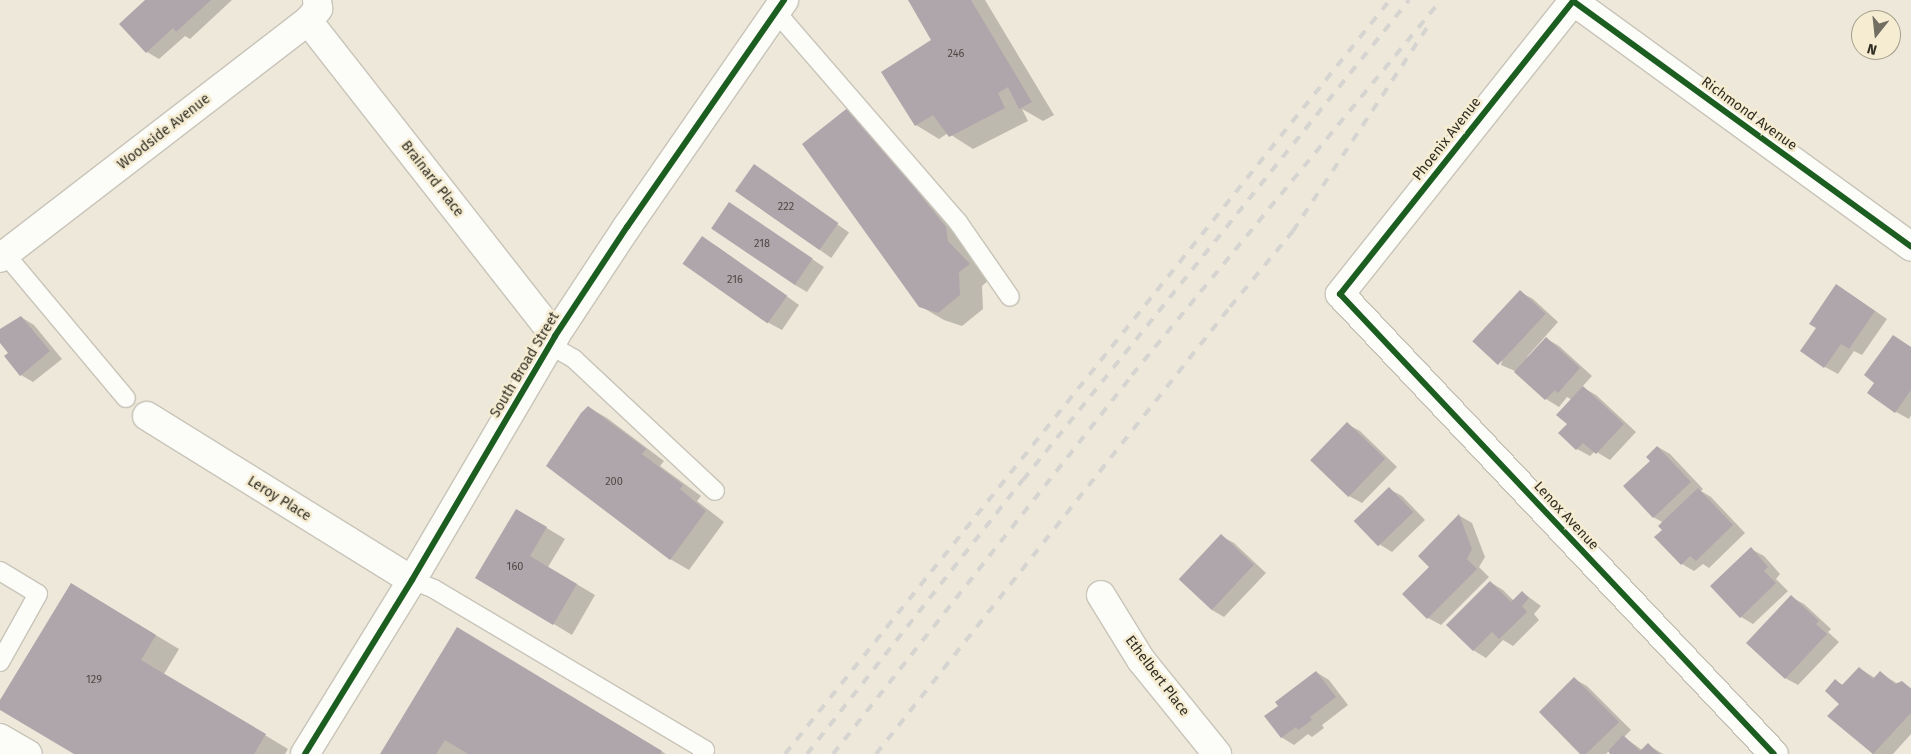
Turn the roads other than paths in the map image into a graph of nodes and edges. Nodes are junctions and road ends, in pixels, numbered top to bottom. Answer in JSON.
{"nodes":[{"id":1,"x":1574,"y":0,"type":"edge"},
{"id":2,"x":780,"y":6,"type":"edge"},
{"id":3,"x":312,"y":10,"type":"edge"},
{"id":4,"x":1911,"y":247,"type":"edge"},
{"id":5,"x":3,"y":256,"type":"edge"},
{"id":6,"x":1340,"y":294,"type":"joint"},
{"id":7,"x":1010,"y":296,"type":"dead end"},
{"id":8,"x":553,"y":341,"type":"junction"},
{"id":9,"x":126,"y":398,"type":"dead end"},
{"id":10,"x":147,"y":416,"type":"dead end"},
{"id":11,"x":715,"y":491,"type":"dead end"},
{"id":12,"x":0,"y":571,"type":"edge"},
{"id":13,"x":412,"y":580,"type":"junction"},
{"id":14,"x":1101,"y":595,"type":"dead end"},
{"id":15,"x":0,"y":662,"type":"edge"},
{"id":16,"x":0,"y":738,"type":"edge"},
{"id":17,"x":28,"y":754,"type":"edge"},
{"id":18,"x":305,"y":754,"type":"edge"},
{"id":19,"x":702,"y":754,"type":"edge"},
{"id":20,"x":1217,"y":754,"type":"edge"},
{"id":21,"x":1774,"y":754,"type":"edge"}],
"edges":[{"from":1,"to":4,"type":"street","name":"Richmond Avenue"},
{"from":1,"to":6,"type":"street","name":"Phoenix Avenue"},
{"from":2,"to":7,"type":"lane"},
{"from":2,"to":8,"type":"street","name":"South Broad Street"},
{"from":3,"to":5,"type":"street","name":"Woodside Avenue"},
{"from":3,"to":8,"type":"street","name":"Brainard Place"},
{"from":5,"to":9,"type":"lane"},
{"from":6,"to":21,"type":"street","name":"Lenox Avenue"},
{"from":8,"to":11,"type":"lane"},
{"from":8,"to":13,"type":"street","name":"South Broad Street"},
{"from":10,"to":13,"type":"street","name":"Leroy Place"},
{"from":12,"to":15,"type":"lane"},
{"from":13,"to":18,"type":"street","name":"South Broad Street"},
{"from":13,"to":19,"type":"lane"},
{"from":14,"to":20,"type":"street","name":"Ethelbert Place"},
{"from":16,"to":17,"type":"street"}]}
